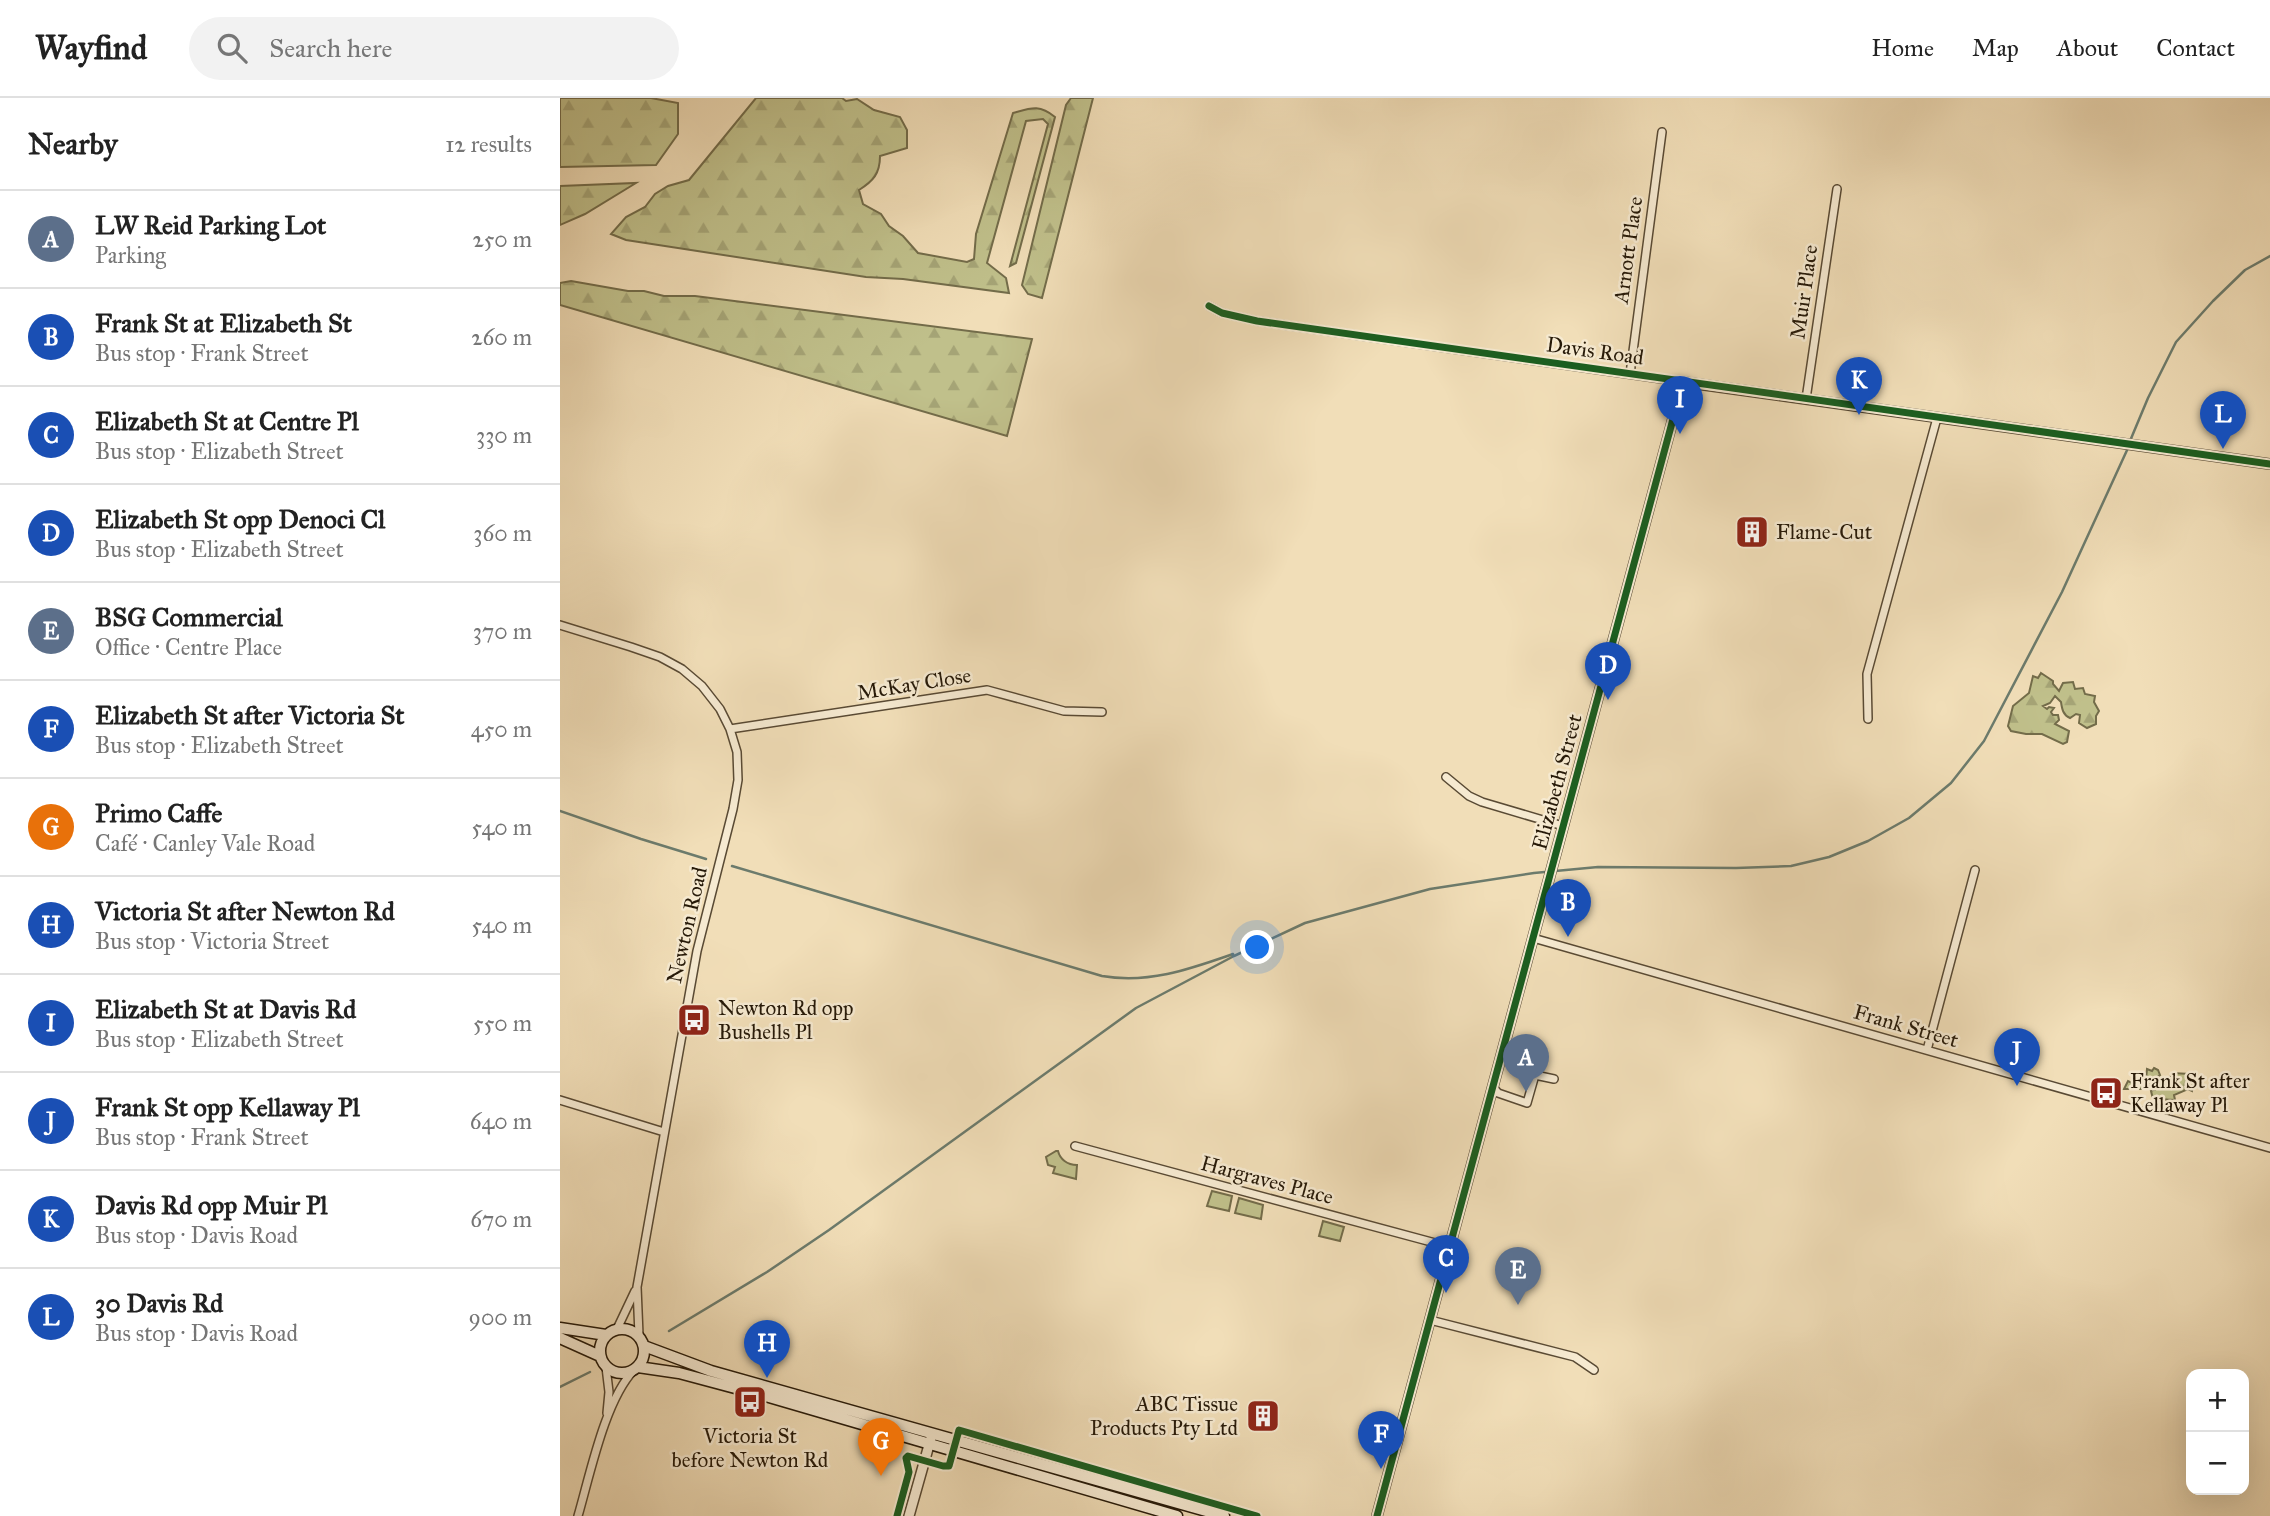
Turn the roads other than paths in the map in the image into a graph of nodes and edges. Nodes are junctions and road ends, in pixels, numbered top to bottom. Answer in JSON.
{"nodes":[{"id":1,"x":1662,"y":131,"type":"dead end"},
{"id":2,"x":1837,"y":189,"type":"dead end"},
{"id":3,"x":1209,"y":306,"type":"dead end"},
{"id":4,"x":1630,"y":374,"type":"junction"},
{"id":5,"x":1684,"y":382,"type":"junction"},
{"id":6,"x":1806,"y":399,"type":"junction"},
{"id":7,"x":1937,"y":418,"type":"junction"},
{"id":8,"x":2270,"y":464,"type":"edge"},
{"id":9,"x":560,"y":625,"type":"edge"},
{"id":10,"x":1102,"y":712,"type":"dead end"},
{"id":11,"x":1868,"y":719,"type":"dead end"},
{"id":12,"x":730,"y":729,"type":"junction"},
{"id":13,"x":1446,"y":778,"type":"dead end"},
{"id":14,"x":1563,"y":826,"type":"junction"},
{"id":15,"x":1975,"y":870,"type":"dead end"},
{"id":16,"x":1533,"y":938,"type":"junction"},
{"id":17,"x":1927,"y":1050,"type":"junction"},
{"id":18,"x":1554,"y":1079,"type":"dead end"},
{"id":19,"x":1493,"y":1087,"type":"junction"},
{"id":20,"x":560,"y":1100,"type":"edge"},
{"id":21,"x":664,"y":1132,"type":"junction"},
{"id":22,"x":1075,"y":1146,"type":"dead end"},
{"id":23,"x":2270,"y":1148,"type":"edge"},
{"id":24,"x":1450,"y":1247,"type":"junction"},
{"id":25,"x":637,"y":1287,"type":"junction"},
{"id":26,"x":1430,"y":1320,"type":"junction"},
{"id":27,"x":560,"y":1328,"type":"edge"},
{"id":28,"x":617,"y":1329,"type":"junction"},
{"id":29,"x":606,"y":1335,"type":"junction"},
{"id":30,"x":639,"y":1335,"type":"junction"},
{"id":31,"x":560,"y":1338,"type":"edge"},
{"id":32,"x":644,"y":1346,"type":"junction"},
{"id":33,"x":600,"y":1356,"type":"junction"},
{"id":34,"x":606,"y":1367,"type":"junction"},
{"id":35,"x":636,"y":1368,"type":"junction"},
{"id":36,"x":1594,"y":1370,"type":"dead end"},
{"id":37,"x":607,"y":1417,"type":"junction"},
{"id":38,"x":931,"y":1438,"type":"junction"},
{"id":39,"x":578,"y":1516,"type":"edge"},
{"id":40,"x":909,"y":1516,"type":"edge"},
{"id":41,"x":1177,"y":1516,"type":"edge"},
{"id":42,"x":1224,"y":1516,"type":"edge"},
{"id":43,"x":1377,"y":1516,"type":"edge"}],
"edges":[{"from":1,"to":4,"type":"street","name":"Arnott Place"},
{"from":2,"to":6,"type":"street","name":"Muir Place"},
{"from":3,"to":4,"type":"street","name":"Davis Road"},
{"from":4,"to":5,"type":"street","name":"Davis Road"},
{"from":5,"to":6,"type":"street","name":"Davis Road"},
{"from":5,"to":14,"type":"street","name":"Elizabeth Street"},
{"from":6,"to":7,"type":"street","name":"Davis Road"},
{"from":7,"to":8,"type":"street","name":"Davis Road"},
{"from":7,"to":11,"type":"street"},
{"from":9,"to":12,"type":"street","name":"Newton Road"},
{"from":10,"to":12,"type":"street","name":"McKay Close"},
{"from":12,"to":21,"type":"street","name":"Newton Road"},
{"from":13,"to":14,"type":"street"},
{"from":14,"to":16,"type":"street","name":"Elizabeth Street"},
{"from":15,"to":17,"type":"street"},
{"from":16,"to":17,"type":"street","name":"Frank Street"},
{"from":16,"to":19,"type":"street","name":"Elizabeth Street"},
{"from":17,"to":23,"type":"street","name":"Frank Street"},
{"from":18,"to":19,"type":"street"},
{"from":19,"to":24,"type":"street","name":"Elizabeth Street"},
{"from":20,"to":21,"type":"street"},
{"from":21,"to":25,"type":"street","name":"Newton Road"},
{"from":22,"to":24,"type":"street","name":"Hargraves Place"},
{"from":24,"to":26,"type":"street","name":"Elizabeth Street"},
{"from":25,"to":28,"type":"street"},
{"from":25,"to":30,"type":"street","name":"Newton Road"},
{"from":26,"to":36,"type":"street"},
{"from":26,"to":43,"type":"street","name":"Elizabeth Street"},
{"from":27,"to":29,"type":"main road"},
{"from":28,"to":29,"type":"main road"},
{"from":28,"to":30,"type":"main road"},
{"from":29,"to":33,"type":"main road"},
{"from":30,"to":32,"type":"main road"},
{"from":31,"to":33,"type":"main road"},
{"from":32,"to":35,"type":"main road"},
{"from":32,"to":38,"type":"main road"},
{"from":33,"to":34,"type":"main road"},
{"from":34,"to":35,"type":"main road"},
{"from":34,"to":37,"type":"street"},
{"from":35,"to":37,"type":"street"},
{"from":35,"to":38,"type":"main road"},
{"from":37,"to":39,"type":"street"},
{"from":38,"to":40,"type":"street"},
{"from":38,"to":41,"type":"main road"},
{"from":38,"to":42,"type":"main road"}]}
